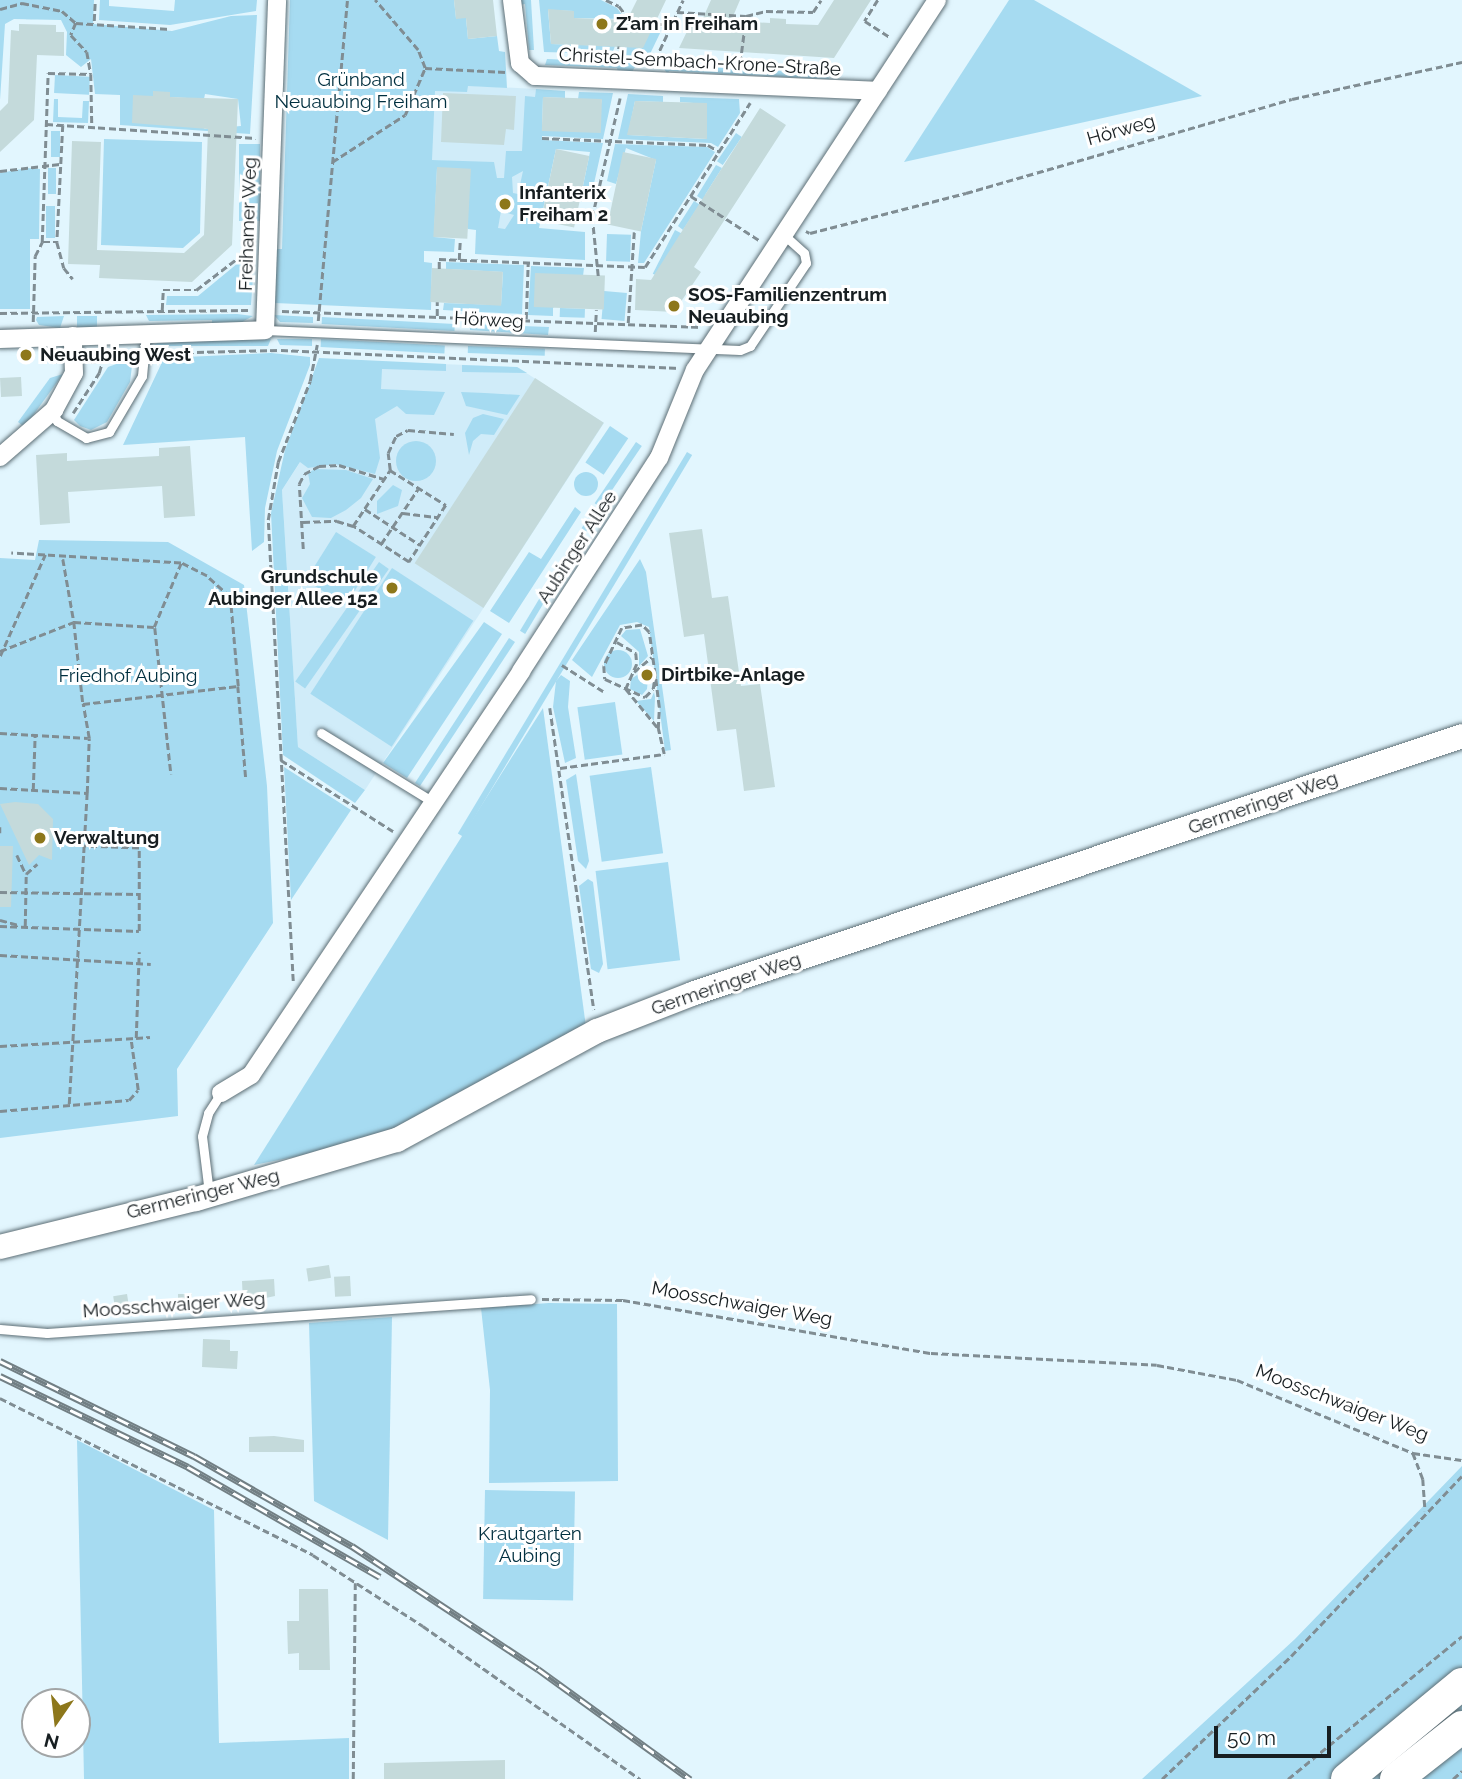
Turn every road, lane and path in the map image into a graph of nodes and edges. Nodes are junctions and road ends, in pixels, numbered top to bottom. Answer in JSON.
{"nodes":[{"id":1,"x":95,"y":0,"type":"edge"},
{"id":2,"x":277,"y":0,"type":"edge"},
{"id":3,"x":347,"y":0,"type":"edge"},
{"id":4,"x":375,"y":0,"type":"edge"},
{"id":5,"x":512,"y":0,"type":"edge"},
{"id":6,"x":606,"y":0,"type":"edge"},
{"id":7,"x":683,"y":0,"type":"edge"},
{"id":8,"x":821,"y":0,"type":"edge"},
{"id":9,"x":878,"y":0,"type":"edge"},
{"id":10,"x":937,"y":0,"type":"edge"},
{"id":11,"x":0,"y":9,"type":"edge"},
{"id":12,"x":677,"y":12,"type":"junction"},
{"id":13,"x":746,"y":16,"type":"junction"},
{"id":14,"x":628,"y":18,"type":"dead end"},
{"id":15,"x":860,"y":18,"type":"dead end"},
{"id":16,"x":865,"y":21,"type":"junction"},
{"id":17,"x":94,"y":22,"type":"junction"},
{"id":18,"x":76,"y":23,"type":"junction"},
{"id":19,"x":655,"y":23,"type":"dead end"},
{"id":20,"x":671,"y":26,"type":"junction"},
{"id":21,"x":170,"y":29,"type":"dead end"},
{"id":22,"x":896,"y":41,"type":"dead end"},
{"id":23,"x":619,"y":46,"type":"dead end"},
{"id":24,"x":616,"y":58,"type":"dead end"},
{"id":25,"x":654,"y":60,"type":"dead end"},
{"id":26,"x":1462,"y":62,"type":"edge"},
{"id":27,"x":740,"y":63,"type":"dead end"},
{"id":28,"x":425,"y":68,"type":"junction"},
{"id":29,"x":517,"y":70,"type":"junction"},
{"id":30,"x":91,"y":74,"type":"junction"},
{"id":31,"x":754,"y":87,"type":"junction"},
{"id":32,"x":621,"y":91,"type":"dead end"},
{"id":33,"x":878,"y":91,"type":"junction"},
{"id":34,"x":46,"y":124,"type":"junction"},
{"id":35,"x":64,"y":125,"type":"junction"},
{"id":36,"x":92,"y":127,"type":"junction"},
{"id":37,"x":263,"y":138,"type":"dead end"},
{"id":38,"x":542,"y":138,"type":"dead end"},
{"id":39,"x":610,"y":141,"type":"junction"},
{"id":40,"x":720,"y":152,"type":"junction"},
{"id":41,"x":44,"y":163,"type":"junction"},
{"id":42,"x":331,"y":163,"type":"junction"},
{"id":43,"x":60,"y":164,"type":"junction"},
{"id":44,"x":0,"y":171,"type":"edge"},
{"id":45,"x":691,"y":196,"type":"junction"},
{"id":46,"x":789,"y":229,"type":"junction"},
{"id":47,"x":634,"y":232,"type":"dead end"},
{"id":48,"x":460,"y":239,"type":"dead end"},
{"id":49,"x":42,"y":242,"type":"junction"},
{"id":50,"x":57,"y":242,"type":"junction"},
{"id":51,"x":259,"y":242,"type":"dead end"},
{"id":52,"x":764,"y":243,"type":"dead end"},
{"id":53,"x":459,"y":260,"type":"junction"},
{"id":54,"x":528,"y":262,"type":"junction"},
{"id":55,"x":598,"y":265,"type":"junction"},
{"id":56,"x":632,"y":267,"type":"junction"},
{"id":57,"x":439,"y":269,"type":"dead end"},
{"id":58,"x":598,"y":276,"type":"dead end"},
{"id":59,"x":73,"y":279,"type":"dead end"},
{"id":60,"x":438,"y":302,"type":"dead end"},
{"id":61,"x":162,"y":310,"type":"junction"},
{"id":62,"x":255,"y":310,"type":"dead end"},
{"id":63,"x":596,"y":310,"type":"dead end"},
{"id":64,"x":275,"y":311,"type":"dead end"},
{"id":65,"x":33,"y":312,"type":"junction"},
{"id":66,"x":320,"y":312,"type":"junction"},
{"id":67,"x":0,"y":313,"type":"edge"},
{"id":68,"x":437,"y":316,"type":"junction"},
{"id":69,"x":526,"y":320,"type":"junction"},
{"id":70,"x":595,"y":323,"type":"junction"},
{"id":71,"x":628,"y":324,"type":"junction"},
{"id":72,"x":710,"y":328,"type":"dead end"},
{"id":73,"x":265,"y":331,"type":"junction"},
{"id":74,"x":146,"y":334,"type":"junction"},
{"id":75,"x":74,"y":336,"type":"junction"},
{"id":76,"x":33,"y":338,"type":"junction"},
{"id":77,"x":0,"y":339,"type":"edge"},
{"id":78,"x":105,"y":345,"type":"dead end"},
{"id":79,"x":710,"y":348,"type":"junction"},
{"id":80,"x":316,"y":352,"type":"junction"},
{"id":81,"x":155,"y":353,"type":"dead end"},
{"id":82,"x":131,"y":354,"type":"dead end"},
{"id":83,"x":105,"y":359,"type":"junction"},
{"id":84,"x":91,"y":362,"type":"dead end"},
{"id":85,"x":685,"y":368,"type":"dead end"},
{"id":86,"x":61,"y":414,"type":"junction"},
{"id":87,"x":454,"y":433,"type":"dead end"},
{"id":88,"x":0,"y":457,"type":"edge"},
{"id":89,"x":390,"y":470,"type":"junction"},
{"id":90,"x":384,"y":479,"type":"junction"},
{"id":91,"x":418,"y":488,"type":"junction"},
{"id":92,"x":365,"y":509,"type":"junction"},
{"id":93,"x":402,"y":513,"type":"junction"},
{"id":94,"x":438,"y":517,"type":"junction"},
{"id":95,"x":303,"y":522,"type":"junction"},
{"id":96,"x":354,"y":527,"type":"junction"},
{"id":97,"x":393,"y":527,"type":"junction"},
{"id":98,"x":381,"y":544,"type":"junction"},
{"id":99,"x":420,"y":545,"type":"junction"},
{"id":100,"x":303,"y":549,"type":"dead end"},
{"id":101,"x":11,"y":553,"type":"dead end"},
{"id":102,"x":45,"y":555,"type":"junction"},
{"id":103,"x":63,"y":558,"type":"junction"},
{"id":104,"x":181,"y":563,"type":"junction"},
{"id":105,"x":74,"y":622,"type":"junction"},
{"id":106,"x":155,"y":627,"type":"junction"},
{"id":107,"x":617,"y":642,"type":"junction"},
{"id":108,"x":0,"y":651,"type":"edge"},
{"id":109,"x":0,"y":656,"type":"edge"},
{"id":110,"x":653,"y":656,"type":"junction"},
{"id":111,"x":562,"y":665,"type":"dead end"},
{"id":112,"x":631,"y":674,"type":"junction"},
{"id":113,"x":656,"y":675,"type":"junction"},
{"id":114,"x":610,"y":682,"type":"junction"},
{"id":115,"x":238,"y":686,"type":"junction"},
{"id":116,"x":603,"y":691,"type":"dead end"},
{"id":117,"x":628,"y":692,"type":"junction"},
{"id":118,"x":165,"y":695,"type":"junction"},
{"id":119,"x":83,"y":704,"type":"junction"},
{"id":120,"x":550,"y":708,"type":"dead end"},
{"id":121,"x":658,"y":729,"type":"junction"},
{"id":122,"x":0,"y":733,"type":"edge"},
{"id":123,"x":321,"y":733,"type":"dead end"},
{"id":124,"x":35,"y":734,"type":"junction"},
{"id":125,"x":1462,"y":736,"type":"edge"},
{"id":126,"x":89,"y":738,"type":"junction"},
{"id":127,"x":280,"y":760,"type":"junction"},
{"id":128,"x":560,"y":768,"type":"junction"},
{"id":129,"x":171,"y":774,"type":"dead end"},
{"id":130,"x":246,"y":780,"type":"dead end"},
{"id":131,"x":0,"y":788,"type":"edge"},
{"id":132,"x":33,"y":790,"type":"junction"},
{"id":133,"x":87,"y":793,"type":"junction"},
{"id":134,"x":435,"y":803,"type":"junction"},
{"id":135,"x":0,"y":827,"type":"edge"},
{"id":136,"x":0,"y":833,"type":"edge"},
{"id":137,"x":405,"y":839,"type":"junction"},
{"id":138,"x":84,"y":846,"type":"junction"},
{"id":139,"x":17,"y":855,"type":"dead end"},
{"id":140,"x":37,"y":864,"type":"dead end"},
{"id":141,"x":26,"y":874,"type":"junction"},
{"id":142,"x":0,"y":892,"type":"edge"},
{"id":143,"x":26,"y":893,"type":"junction"},
{"id":144,"x":80,"y":894,"type":"junction"},
{"id":145,"x":140,"y":894,"type":"junction"},
{"id":146,"x":0,"y":920,"type":"edge"},
{"id":147,"x":0,"y":926,"type":"edge"},
{"id":148,"x":25,"y":927,"type":"junction"},
{"id":149,"x":78,"y":929,"type":"junction"},
{"id":150,"x":139,"y":952,"type":"dead end"},
{"id":151,"x":0,"y":955,"type":"edge"},
{"id":152,"x":77,"y":959,"type":"junction"},
{"id":153,"x":139,"y":963,"type":"junction"},
{"id":154,"x":151,"y":964,"type":"dead end"},
{"id":155,"x":295,"y":1009,"type":"junction"},
{"id":156,"x":597,"y":1031,"type":"junction"},
{"id":157,"x":150,"y":1037,"type":"dead end"},
{"id":158,"x":136,"y":1038,"type":"junction"},
{"id":159,"x":131,"y":1040,"type":"junction"},
{"id":160,"x":72,"y":1045,"type":"junction"},
{"id":161,"x":0,"y":1046,"type":"edge"},
{"id":162,"x":221,"y":1093,"type":"joint"},
{"id":163,"x":69,"y":1104,"type":"junction"},
{"id":164,"x":0,"y":1111,"type":"edge"},
{"id":165,"x":209,"y":1193,"type":"junction"},
{"id":166,"x":0,"y":1247,"type":"edge"},
{"id":167,"x":531,"y":1299,"type":"joint"},
{"id":168,"x":0,"y":1329,"type":"edge"},
{"id":169,"x":0,"y":1398,"type":"edge"},
{"id":170,"x":1413,"y":1453,"type":"junction"},
{"id":171,"x":1462,"y":1460,"type":"edge"},
{"id":172,"x":1462,"y":1476,"type":"edge"},
{"id":173,"x":1425,"y":1511,"type":"junction"},
{"id":174,"x":355,"y":1583,"type":"junction"},
{"id":175,"x":1462,"y":1636,"type":"edge"},
{"id":176,"x":1462,"y":1684,"type":"edge"},
{"id":177,"x":1462,"y":1727,"type":"edge"},
{"id":178,"x":1462,"y":1771,"type":"edge"},
{"id":179,"x":353,"y":1779,"type":"edge"},
{"id":180,"x":640,"y":1779,"type":"edge"},
{"id":181,"x":1162,"y":1779,"type":"edge"},
{"id":182,"x":1288,"y":1779,"type":"edge"},
{"id":183,"x":1347,"y":1779,"type":"edge"},
{"id":184,"x":1396,"y":1779,"type":"edge"},
{"id":185,"x":1453,"y":1779,"type":"edge"}],
"edges":[{"from":1,"to":17,"type":"path"},
{"from":2,"to":73,"type":"street","name":"Freihamer Weg"},
{"from":3,"to":42,"type":"path"},
{"from":4,"to":28,"type":"path"},
{"from":5,"to":29,"type":"street"},
{"from":6,"to":14,"type":"path"},
{"from":7,"to":12,"type":"path"},
{"from":8,"to":13,"type":"path"},
{"from":9,"to":16,"type":"path"},
{"from":10,"to":33,"type":"street","name":"Aubinger Allee"},
{"from":11,"to":18,"type":"path"},
{"from":12,"to":13,"type":"path"},
{"from":12,"to":20,"type":"path"},
{"from":13,"to":27,"type":"path"},
{"from":15,"to":16,"type":"path"},
{"from":16,"to":22,"type":"path"},
{"from":17,"to":18,"type":"path"},
{"from":17,"to":21,"type":"path"},
{"from":18,"to":30,"type":"path"},
{"from":19,"to":20,"type":"path"},
{"from":20,"to":25,"type":"path"},
{"from":23,"to":24,"type":"path"},
{"from":26,"to":46,"type":"path","name":"Hörweg"},
{"from":28,"to":29,"type":"path"},
{"from":28,"to":42,"type":"path"},
{"from":29,"to":31,"type":"street","name":"Christel-Sembach-Krone-Straße"},
{"from":30,"to":34,"type":"path"},
{"from":30,"to":36,"type":"path"},
{"from":31,"to":33,"type":"street","name":"Christel-Sembach-Krone-Straße"},
{"from":31,"to":40,"type":"path"},
{"from":32,"to":39,"type":"path"},
{"from":33,"to":46,"type":"street","name":"Aubinger Allee"},
{"from":34,"to":35,"type":"path"},
{"from":34,"to":41,"type":"path"},
{"from":35,"to":36,"type":"path"},
{"from":35,"to":43,"type":"path"},
{"from":36,"to":37,"type":"path"},
{"from":38,"to":39,"type":"path"},
{"from":39,"to":40,"type":"path"},
{"from":39,"to":55,"type":"path"},
{"from":40,"to":45,"type":"path"},
{"from":41,"to":43,"type":"path"},
{"from":41,"to":44,"type":"path"},
{"from":41,"to":49,"type":"path"},
{"from":42,"to":66,"type":"path"},
{"from":43,"to":50,"type":"path"},
{"from":45,"to":52,"type":"path"},
{"from":45,"to":56,"type":"path"},
{"from":46,"to":79,"type":"street","name":"Aubinger Allee"},
{"from":46,"to":79,"type":"lane","name":"Hörweg"},
{"from":47,"to":56,"type":"path"},
{"from":48,"to":53,"type":"path"},
{"from":49,"to":50,"type":"path"},
{"from":49,"to":65,"type":"path"},
{"from":50,"to":59,"type":"path"},
{"from":51,"to":61,"type":"path"},
{"from":53,"to":54,"type":"path"},
{"from":53,"to":57,"type":"path"},
{"from":54,"to":55,"type":"path"},
{"from":54,"to":69,"type":"path"},
{"from":55,"to":56,"type":"path"},
{"from":55,"to":58,"type":"path"},
{"from":56,"to":71,"type":"path"},
{"from":60,"to":68,"type":"path"},
{"from":61,"to":62,"type":"path"},
{"from":61,"to":65,"type":"path"},
{"from":63,"to":70,"type":"path"},
{"from":64,"to":66,"type":"path","name":"Hörweg"},
{"from":65,"to":67,"type":"path"},
{"from":65,"to":76,"type":"path"},
{"from":66,"to":68,"type":"path","name":"Hörweg"},
{"from":68,"to":69,"type":"path","name":"Hörweg"},
{"from":69,"to":70,"type":"path","name":"Hörweg"},
{"from":70,"to":71,"type":"path","name":"Hörweg"},
{"from":71,"to":72,"type":"path","name":"Hörweg"},
{"from":73,"to":74,"type":"street"},
{"from":73,"to":79,"type":"lane","name":"Hörweg"},
{"from":74,"to":75,"type":"street"},
{"from":74,"to":86,"type":"lane"},
{"from":75,"to":76,"type":"street"},
{"from":75,"to":86,"type":"street"},
{"from":76,"to":77,"type":"street"},
{"from":78,"to":83,"type":"path"},
{"from":79,"to":134,"type":"street","name":"Aubinger Allee"},
{"from":80,"to":81,"type":"path","name":"Hörweg"},
{"from":80,"to":85,"type":"path","name":"Hörweg"},
{"from":80,"to":127,"type":"path"},
{"from":82,"to":83,"type":"path"},
{"from":83,"to":84,"type":"path"},
{"from":83,"to":86,"type":"path"},
{"from":86,"to":88,"type":"street"},
{"from":87,"to":89,"type":"path"},
{"from":89,"to":90,"type":"path"},
{"from":89,"to":91,"type":"path"},
{"from":90,"to":92,"type":"path"},
{"from":90,"to":95,"type":"path"},
{"from":91,"to":93,"type":"path"},
{"from":91,"to":94,"type":"path"},
{"from":92,"to":96,"type":"path"},
{"from":92,"to":97,"type":"path"},
{"from":93,"to":94,"type":"path"},
{"from":93,"to":97,"type":"path"},
{"from":94,"to":99,"type":"path"},
{"from":95,"to":96,"type":"path"},
{"from":95,"to":100,"type":"path"},
{"from":96,"to":98,"type":"path"},
{"from":97,"to":98,"type":"path"},
{"from":97,"to":99,"type":"path"},
{"from":98,"to":99,"type":"path"},
{"from":101,"to":102,"type":"path"},
{"from":102,"to":103,"type":"path"},
{"from":102,"to":108,"type":"path"},
{"from":103,"to":104,"type":"path"},
{"from":103,"to":105,"type":"path"},
{"from":104,"to":106,"type":"path"},
{"from":104,"to":115,"type":"path"},
{"from":105,"to":106,"type":"path"},
{"from":105,"to":108,"type":"path"},
{"from":105,"to":119,"type":"path"},
{"from":106,"to":118,"type":"path"},
{"from":107,"to":110,"type":"path"},
{"from":107,"to":112,"type":"path"},
{"from":107,"to":114,"type":"path"},
{"from":108,"to":109,"type":"path"},
{"from":110,"to":112,"type":"path"},
{"from":110,"to":113,"type":"path"},
{"from":111,"to":116,"type":"path"},
{"from":112,"to":114,"type":"path"},
{"from":112,"to":117,"type":"path"},
{"from":113,"to":117,"type":"path"},
{"from":113,"to":121,"type":"path"},
{"from":114,"to":117,"type":"path"},
{"from":115,"to":118,"type":"path"},
{"from":115,"to":130,"type":"path"},
{"from":117,"to":121,"type":"path"},
{"from":118,"to":119,"type":"path"},
{"from":118,"to":129,"type":"path"},
{"from":119,"to":126,"type":"path"},
{"from":120,"to":128,"type":"path"},
{"from":121,"to":128,"type":"path"},
{"from":122,"to":124,"type":"path"},
{"from":123,"to":134,"type":"lane"},
{"from":124,"to":126,"type":"path"},
{"from":124,"to":132,"type":"path"},
{"from":125,"to":156,"type":"street","name":"Germeringer Weg"},
{"from":126,"to":133,"type":"path"},
{"from":127,"to":137,"type":"path"},
{"from":127,"to":155,"type":"path"},
{"from":128,"to":156,"type":"path"},
{"from":131,"to":132,"type":"path"},
{"from":132,"to":133,"type":"path"},
{"from":133,"to":138,"type":"path"},
{"from":134,"to":137,"type":"street","name":"Aubinger Allee"},
{"from":135,"to":136,"type":"path"},
{"from":137,"to":155,"type":"street","name":"Aubinger Allee"},
{"from":138,"to":144,"type":"path"},
{"from":138,"to":145,"type":"path"},
{"from":139,"to":141,"type":"path"},
{"from":140,"to":141,"type":"path"},
{"from":141,"to":143,"type":"path"},
{"from":142,"to":143,"type":"path"},
{"from":143,"to":144,"type":"path"},
{"from":143,"to":148,"type":"path"},
{"from":144,"to":145,"type":"path"},
{"from":144,"to":149,"type":"path"},
{"from":145,"to":149,"type":"path"},
{"from":146,"to":148,"type":"path"},
{"from":147,"to":148,"type":"path"},
{"from":148,"to":149,"type":"path"},
{"from":149,"to":152,"type":"path"},
{"from":150,"to":153,"type":"path"},
{"from":151,"to":152,"type":"path"},
{"from":152,"to":153,"type":"path"},
{"from":152,"to":160,"type":"path"},
{"from":153,"to":154,"type":"path"},
{"from":153,"to":158,"type":"path"},
{"from":155,"to":162,"type":"street","name":"Aubinger Allee"},
{"from":156,"to":165,"type":"street","name":"Germeringer Weg"},
{"from":157,"to":158,"type":"path"},
{"from":158,"to":159,"type":"path"},
{"from":159,"to":160,"type":"path"},
{"from":159,"to":163,"type":"path"},
{"from":160,"to":161,"type":"path"},
{"from":160,"to":163,"type":"path"},
{"from":162,"to":165,"type":"lane"},
{"from":163,"to":164,"type":"path"},
{"from":165,"to":166,"type":"street","name":"Germeringer Weg"},
{"from":167,"to":168,"type":"lane","name":"Moosschwaiger Weg"},
{"from":167,"to":170,"type":"path","name":"Moosschwaiger Weg"},
{"from":169,"to":174,"type":"path"},
{"from":170,"to":171,"type":"path","name":"Moosschwaiger Weg"},
{"from":170,"to":173,"type":"path"},
{"from":172,"to":173,"type":"path"},
{"from":173,"to":181,"type":"path"},
{"from":174,"to":179,"type":"path"},
{"from":174,"to":180,"type":"path"},
{"from":175,"to":182,"type":"path"},
{"from":176,"to":183,"type":"highway"},
{"from":177,"to":184,"type":"highway"},
{"from":178,"to":185,"type":"path"}]}
